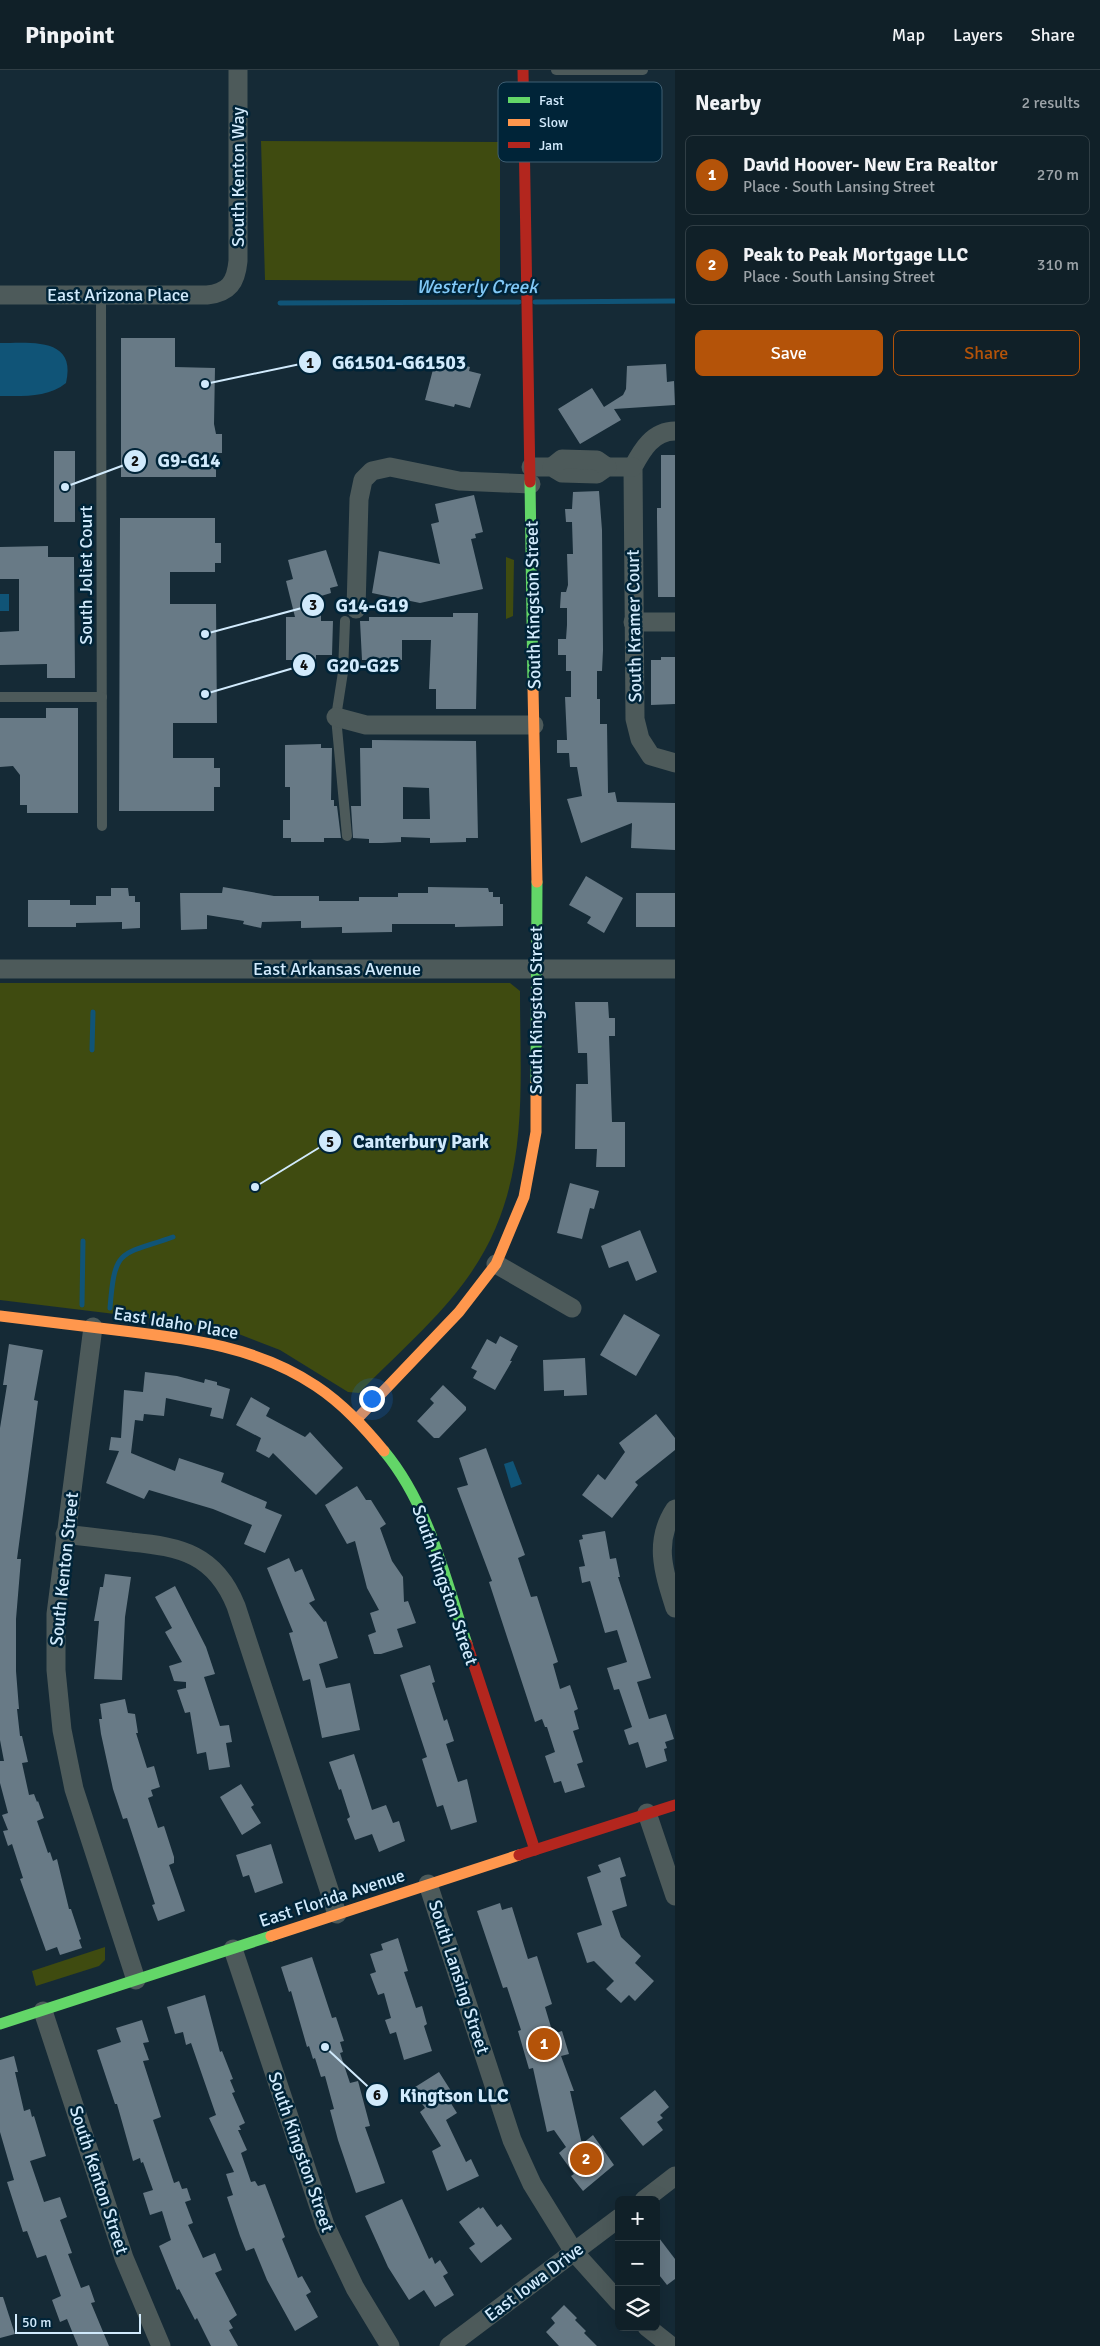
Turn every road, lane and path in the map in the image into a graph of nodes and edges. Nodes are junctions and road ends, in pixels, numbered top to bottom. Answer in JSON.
{"nodes":[{"id":1,"x":238,"y":70,"type":"edge"},
{"id":2,"x":556,"y":70,"type":"edge"},
{"id":3,"x":643,"y":70,"type":"edge"},
{"id":4,"x":524,"y":162,"type":"edge"},
{"id":5,"x":232,"y":284,"type":"joint"},
{"id":6,"x":0,"y":295,"type":"edge"},
{"id":7,"x":101,"y":295,"type":"junction"},
{"id":8,"x":675,"y":431,"type":"edge"},
{"id":9,"x":633,"y":467,"type":"junction"},
{"id":10,"x":531,"y":475,"type":"junction"},
{"id":11,"x":350,"y":615,"type":"joint"},
{"id":12,"x":633,"y":622,"type":"junction"},
{"id":13,"x":675,"y":622,"type":"edge"},
{"id":14,"x":0,"y":697,"type":"edge"},
{"id":15,"x":102,"y":697,"type":"junction"},
{"id":16,"x":336,"y":717,"type":"junction"},
{"id":17,"x":534,"y":725,"type":"junction"},
{"id":18,"x":675,"y":763,"type":"edge"},
{"id":19,"x":102,"y":826,"type":"dead end"},
{"id":20,"x":347,"y":836,"type":"dead end"},
{"id":21,"x":0,"y":969,"type":"edge"},
{"id":22,"x":537,"y":969,"type":"junction"},
{"id":23,"x":675,"y":969,"type":"edge"},
{"id":24,"x":496,"y":1264,"type":"junction"},
{"id":25,"x":572,"y":1308,"type":"dead end"},
{"id":26,"x":0,"y":1316,"type":"edge"},
{"id":27,"x":93,"y":1327,"type":"junction"},
{"id":28,"x":357,"y":1419,"type":"junction"},
{"id":29,"x":675,"y":1509,"type":"edge"},
{"id":30,"x":66,"y":1534,"type":"junction"},
{"id":31,"x":675,"y":1608,"type":"edge"},
{"id":32,"x":675,"y":1805,"type":"edge"},
{"id":33,"x":647,"y":1813,"type":"junction"},
{"id":34,"x":535,"y":1850,"type":"junction"},
{"id":35,"x":428,"y":1884,"type":"junction"},
{"id":36,"x":675,"y":1896,"type":"edge"},
{"id":37,"x":337,"y":1914,"type":"junction"},
{"id":38,"x":233,"y":1948,"type":"junction"},
{"id":39,"x":136,"y":1980,"type":"junction"},
{"id":40,"x":43,"y":2011,"type":"junction"},
{"id":41,"x":0,"y":2024,"type":"edge"},
{"id":42,"x":675,"y":2176,"type":"edge"},
{"id":43,"x":649,"y":2196,"type":"edge"},
{"id":44,"x":615,"y":2221,"type":"edge"},
{"id":45,"x":574,"y":2252,"type":"junction"},
{"id":46,"x":615,"y":2298,"type":"edge"},
{"id":47,"x":652,"y":2331,"type":"edge"},
{"id":48,"x":160,"y":2346,"type":"edge"},
{"id":49,"x":390,"y":2346,"type":"edge"},
{"id":50,"x":449,"y":2346,"type":"edge"},
{"id":51,"x":671,"y":2346,"type":"edge"}],
"edges":[{"from":1,"to":5,"type":"street","name":"South Kenton Way"},
{"from":2,"to":3,"type":"lane"},
{"from":4,"to":10,"type":"street","name":"South Kingston Street"},
{"from":5,"to":7,"type":"street","name":"East Arizona Place"},
{"from":6,"to":7,"type":"street","name":"East Arizona Place"},
{"from":7,"to":15,"type":"lane","name":"South Joliet Court"},
{"from":8,"to":9,"type":"street"},
{"from":9,"to":10,"type":"street"},
{"from":9,"to":12,"type":"street","name":"South Kramer Court"},
{"from":10,"to":11,"type":"street"},
{"from":10,"to":17,"type":"street","name":"South Kingston Street"},
{"from":11,"to":16,"type":"lane"},
{"from":12,"to":13,"type":"street"},
{"from":12,"to":18,"type":"street","name":"South Kramer Court"},
{"from":14,"to":15,"type":"lane"},
{"from":15,"to":19,"type":"lane","name":"South Joliet Court"},
{"from":16,"to":17,"type":"street"},
{"from":16,"to":20,"type":"lane"},
{"from":17,"to":22,"type":"street","name":"South Kingston Street"},
{"from":21,"to":22,"type":"street","name":"East Arkansas Avenue"},
{"from":22,"to":23,"type":"street","name":"East Arkansas Avenue"},
{"from":22,"to":24,"type":"street","name":"South Kingston Street"},
{"from":24,"to":25,"type":"street"},
{"from":24,"to":28,"type":"street","name":"South Kingston Street"},
{"from":26,"to":27,"type":"street","name":"East Idaho Place"},
{"from":27,"to":28,"type":"street","name":"East Idaho Place"},
{"from":27,"to":30,"type":"street","name":"South Kenton Street"},
{"from":28,"to":34,"type":"street","name":"South Kingston Street"},
{"from":29,"to":31,"type":"street"},
{"from":30,"to":37,"type":"street"},
{"from":30,"to":39,"type":"street","name":"South Kenton Street"},
{"from":32,"to":33,"type":"street","name":"East Florida Avenue"},
{"from":33,"to":34,"type":"street","name":"East Florida Avenue"},
{"from":33,"to":36,"type":"street"},
{"from":34,"to":35,"type":"street","name":"East Florida Avenue"},
{"from":35,"to":37,"type":"street","name":"East Florida Avenue"},
{"from":35,"to":45,"type":"street","name":"South Lansing Street"},
{"from":37,"to":38,"type":"street","name":"East Florida Avenue"},
{"from":38,"to":39,"type":"street","name":"East Florida Avenue"},
{"from":38,"to":49,"type":"street","name":"South Kingston Street"},
{"from":39,"to":40,"type":"street","name":"East Florida Avenue"},
{"from":40,"to":41,"type":"street","name":"East Florida Avenue"},
{"from":40,"to":48,"type":"street","name":"South Kenton Street"},
{"from":42,"to":43,"type":"street"},
{"from":44,"to":45,"type":"street","name":"East Iowa Drive"},
{"from":45,"to":46,"type":"street","name":"South Lansing Street"},
{"from":45,"to":50,"type":"street","name":"East Iowa Drive"},
{"from":47,"to":51,"type":"street"}]}
